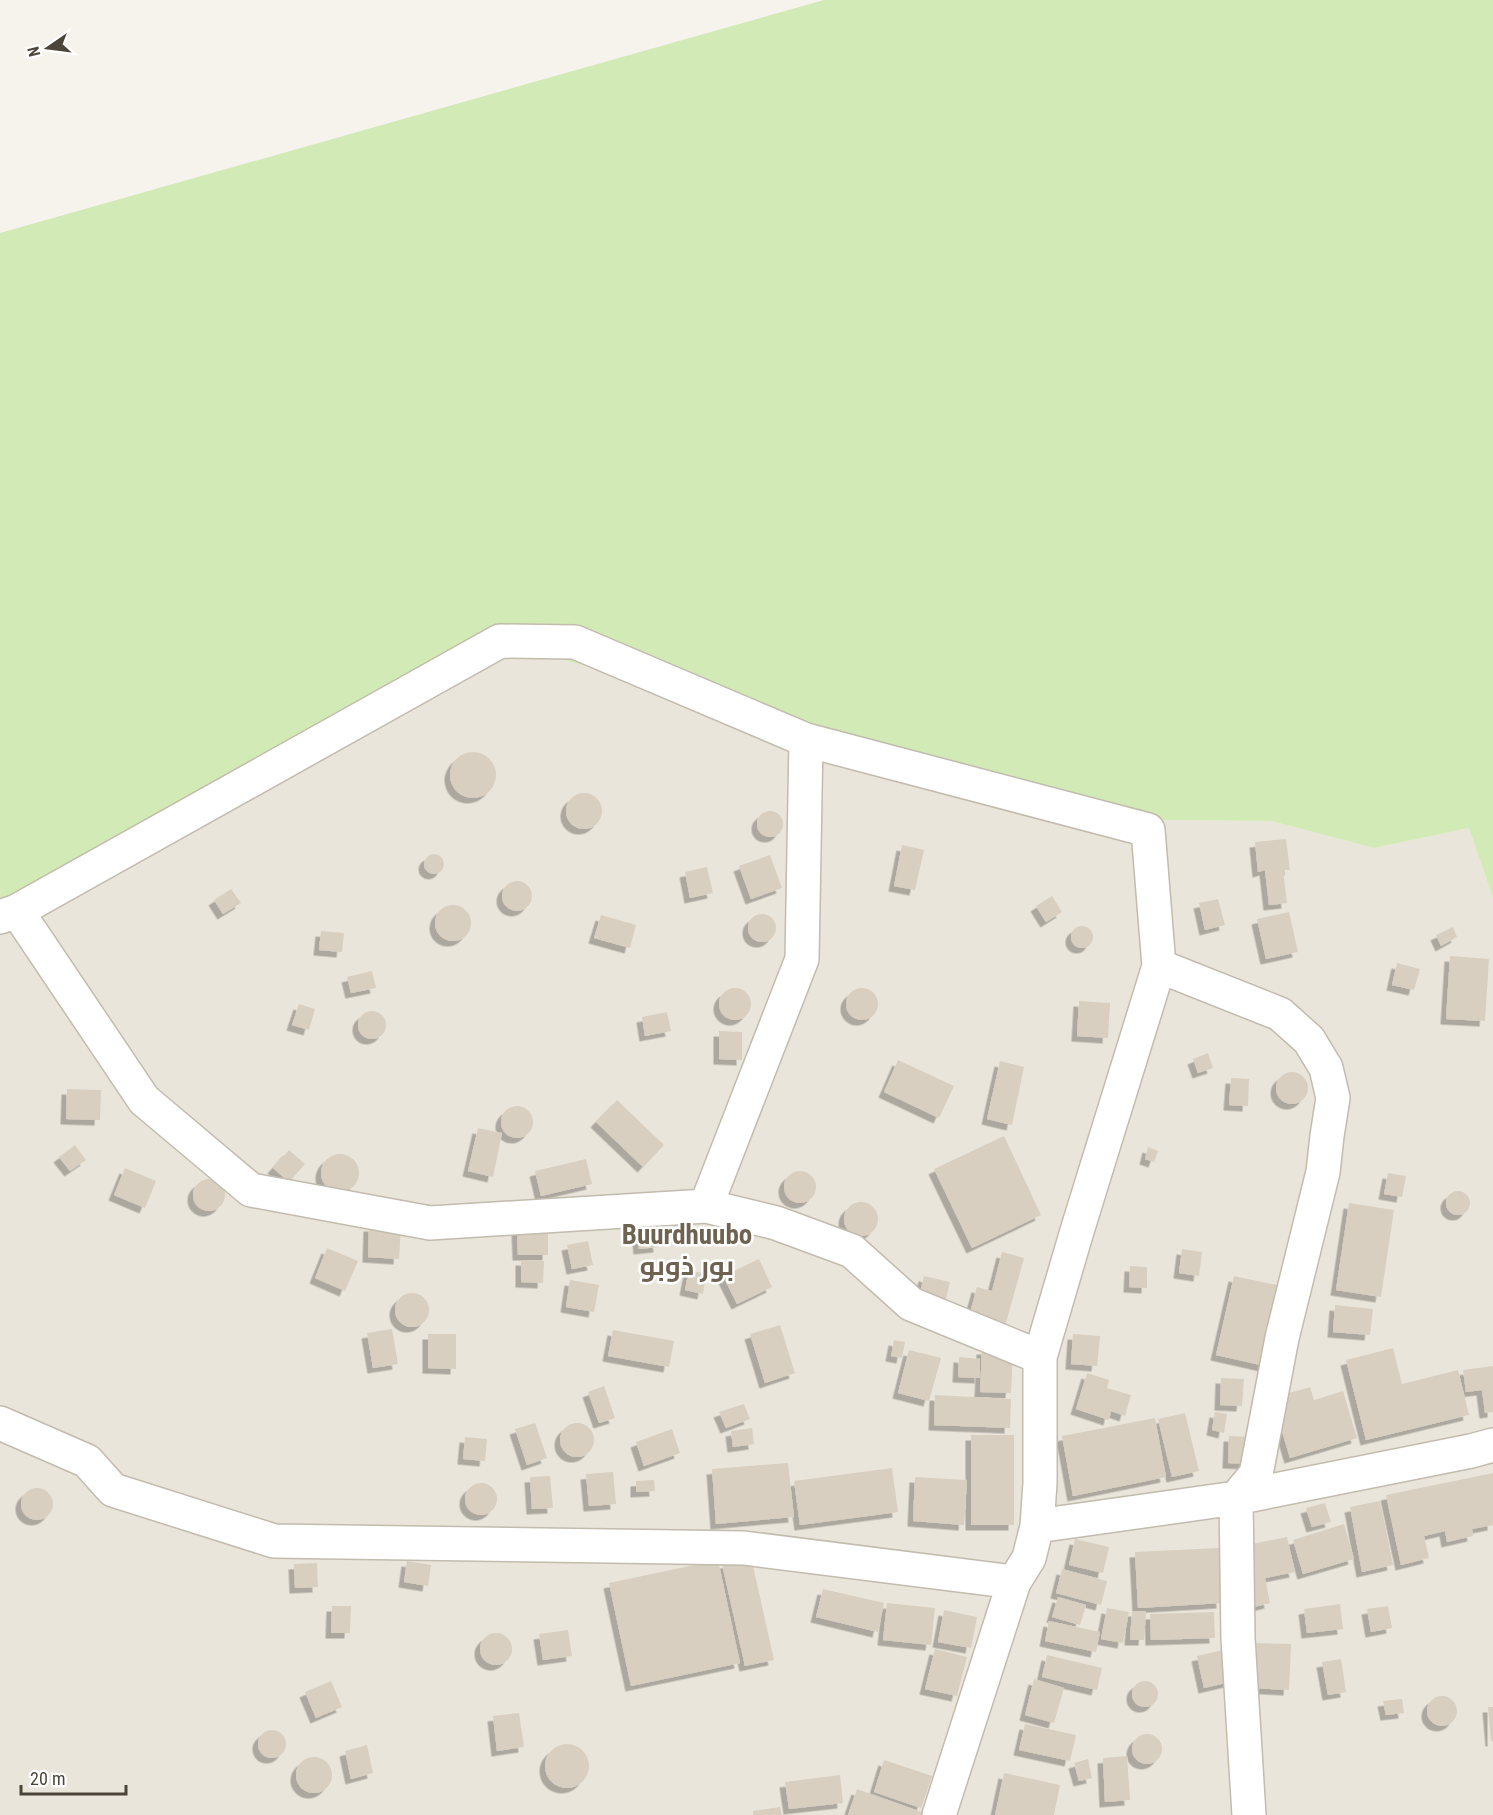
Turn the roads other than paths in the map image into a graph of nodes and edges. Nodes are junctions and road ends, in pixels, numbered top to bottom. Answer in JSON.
{"nodes":[{"id":1,"x":806,"y":740,"type":"junction"},
{"id":2,"x":8,"y":914,"type":"edge"},
{"id":3,"x":1159,"y":966,"type":"junction"},
{"id":4,"x":706,"y":1206,"type":"junction"},
{"id":5,"x":1040,"y":1357,"type":"junction"},
{"id":6,"x":0,"y":1423,"type":"edge"},
{"id":7,"x":1493,"y":1445,"type":"edge"},
{"id":8,"x":1236,"y":1498,"type":"junction"},
{"id":9,"x":1037,"y":1526,"type":"junction"},
{"id":10,"x":1014,"y":1582,"type":"junction"},
{"id":11,"x":939,"y":1815,"type":"edge"},
{"id":12,"x":1249,"y":1815,"type":"edge"}],
"edges":[{"from":1,"to":2,"type":"street"},
{"from":1,"to":3,"type":"street"},
{"from":1,"to":4,"type":"street"},
{"from":2,"to":4,"type":"street"},
{"from":3,"to":5,"type":"street"},
{"from":3,"to":8,"type":"street"},
{"from":4,"to":5,"type":"street"},
{"from":5,"to":9,"type":"street"},
{"from":6,"to":10,"type":"street"},
{"from":7,"to":8,"type":"street"},
{"from":8,"to":9,"type":"street"},
{"from":8,"to":12,"type":"street"},
{"from":9,"to":10,"type":"street"},
{"from":10,"to":11,"type":"street"}]}
